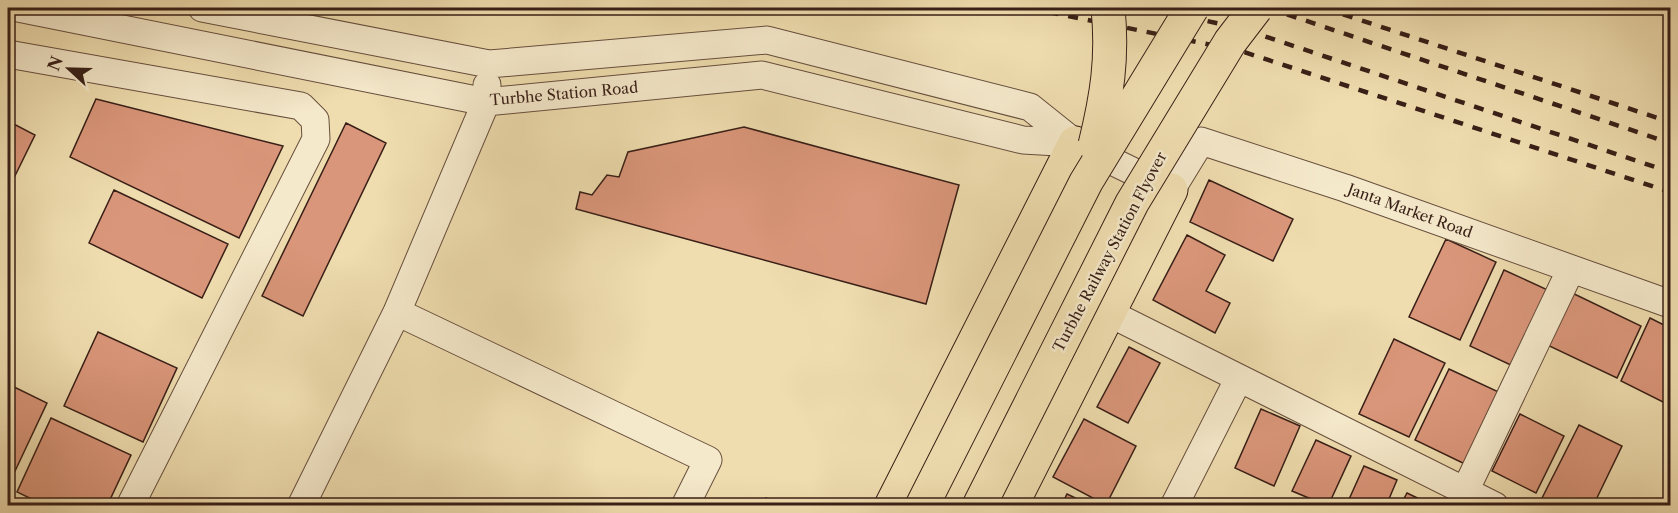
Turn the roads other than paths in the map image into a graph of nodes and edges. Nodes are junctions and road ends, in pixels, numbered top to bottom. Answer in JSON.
{"nodes":[{"id":1,"x":18,"y":8,"type":"edge"},
{"id":2,"x":200,"y":8,"type":"edge"},
{"id":3,"x":1108,"y":8,"type":"edge"},
{"id":4,"x":1192,"y":8,"type":"edge"},
{"id":5,"x":1256,"y":8,"type":"edge"},
{"id":6,"x":191,"y":43,"type":"junction"},
{"id":7,"x":8,"y":54,"type":"edge"},
{"id":8,"x":489,"y":64,"type":"junction"},
{"id":9,"x":486,"y":102,"type":"junction"},
{"id":10,"x":1075,"y":143,"type":"junction"},
{"id":11,"x":1086,"y":182,"type":"junction"},
{"id":12,"x":1171,"y":190,"type":"junction"},
{"id":13,"x":1571,"y":269,"type":"junction"},
{"id":14,"x":1671,"y":304,"type":"edge"},
{"id":15,"x":397,"y":312,"type":"junction"},
{"id":16,"x":1109,"y":313,"type":"junction"},
{"id":17,"x":1239,"y":378,"type":"junction"},
{"id":18,"x":1465,"y":490,"type":"junction"},
{"id":19,"x":130,"y":506,"type":"edge"},
{"id":20,"x":301,"y":506,"type":"edge"},
{"id":21,"x":685,"y":506,"type":"edge"},
{"id":22,"x":891,"y":506,"type":"edge"},
{"id":23,"x":922,"y":506,"type":"edge"},
{"id":24,"x":979,"y":506,"type":"edge"},
{"id":25,"x":1011,"y":506,"type":"edge"},
{"id":26,"x":1174,"y":506,"type":"edge"},
{"id":27,"x":1495,"y":506,"type":"edge"}],
"edges":[{"from":1,"to":6,"type":"street","name":"Turbhe Station Road"},
{"from":2,"to":6,"type":"street"},
{"from":2,"to":8,"type":"street","name":"Turbhe Station Road"},
{"from":3,"to":11,"type":"main road","bridge":true},
{"from":4,"to":11,"type":"main road","bridge":true},
{"from":5,"to":24,"type":"main road","name":"Turbhe Railway Station Flyover","bridge":true},
{"from":6,"to":9,"type":"street","name":"Turbhe Station Road"},
{"from":7,"to":19,"type":"street"},
{"from":8,"to":9,"type":"street"},
{"from":8,"to":10,"type":"street","name":"Turbhe Station Road"},
{"from":9,"to":10,"type":"street","name":"Turbhe Station Road"},
{"from":9,"to":15,"type":"street"},
{"from":10,"to":12,"type":"street","name":"Turbhe Station Road"},
{"from":10,"to":22,"type":"main road"},
{"from":11,"to":23,"type":"main road","bridge":true},
{"from":12,"to":13,"type":"street","name":"Janta Market Road"},
{"from":12,"to":16,"type":"main road"},
{"from":13,"to":14,"type":"street","name":"Janta Market Road"},
{"from":13,"to":18,"type":"street"},
{"from":15,"to":20,"type":"street"},
{"from":15,"to":21,"type":"street"},
{"from":16,"to":17,"type":"street"},
{"from":16,"to":25,"type":"main road"},
{"from":17,"to":18,"type":"street"},
{"from":17,"to":26,"type":"street"},
{"from":18,"to":27,"type":"street"}]}
